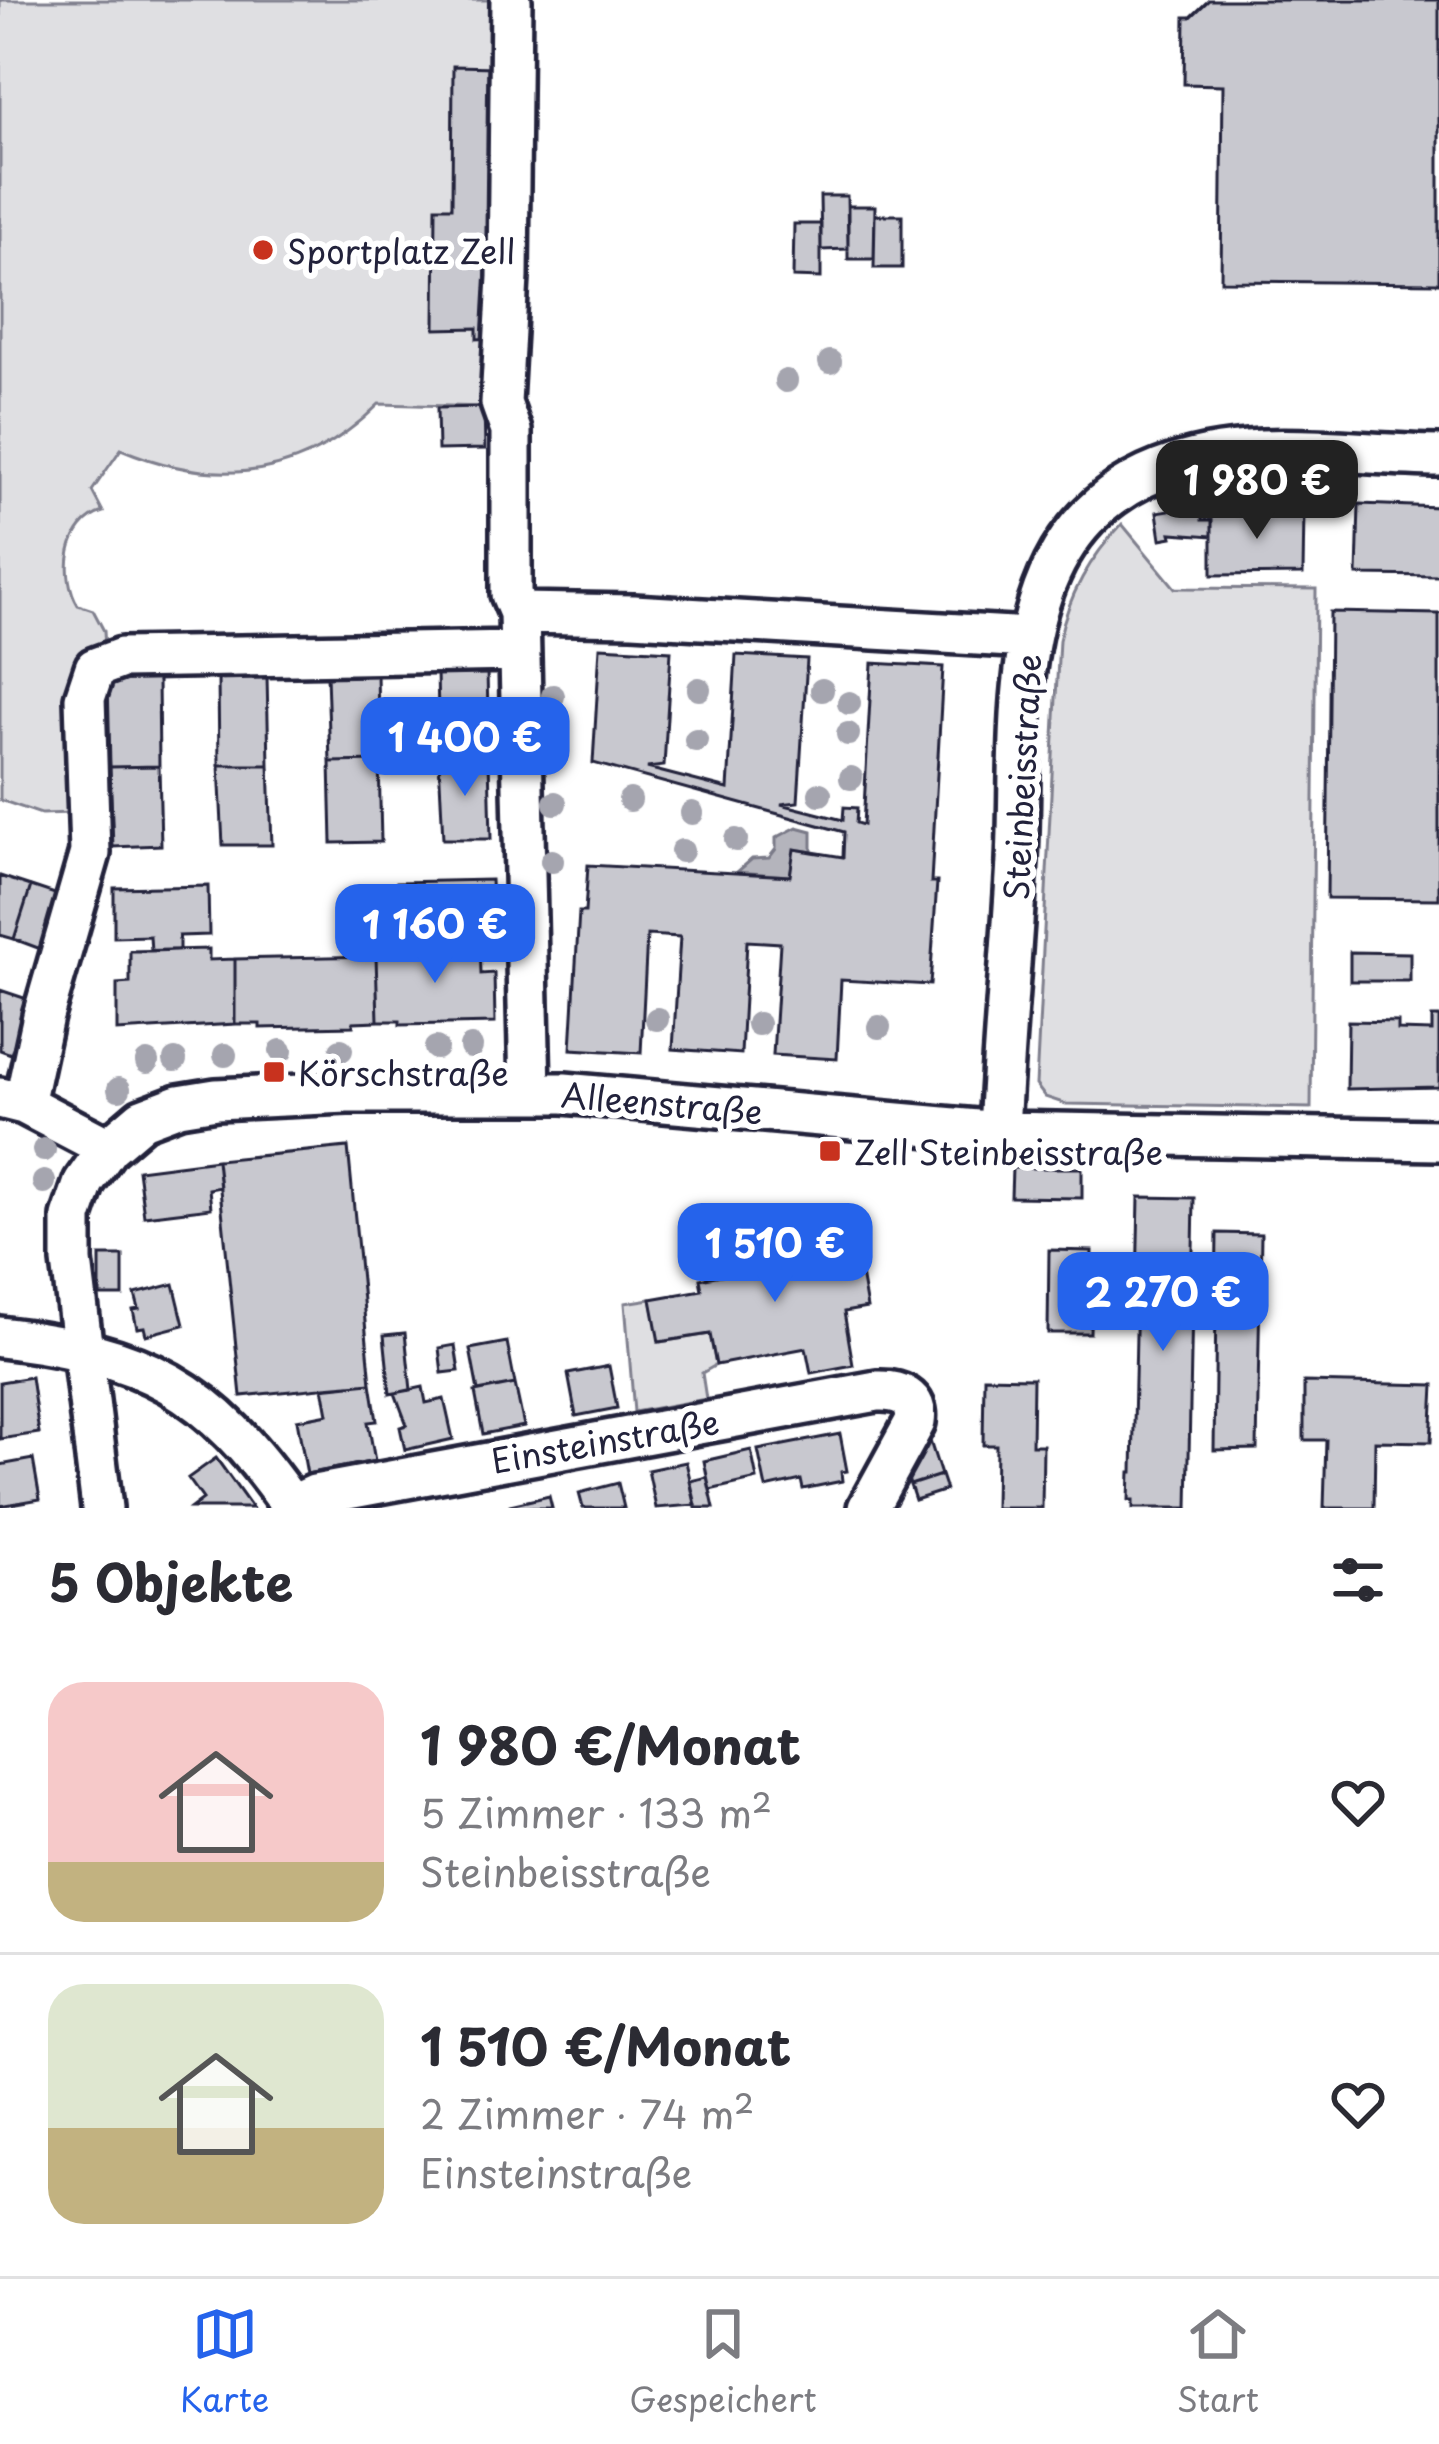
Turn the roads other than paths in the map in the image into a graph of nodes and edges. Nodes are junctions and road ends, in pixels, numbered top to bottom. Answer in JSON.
{"nodes":[{"id":1,"x":511,"y":0,"type":"edge"},
{"id":2,"x":1439,"y":456,"type":"edge"},
{"id":3,"x":518,"y":632,"type":"junction"},
{"id":4,"x":1029,"y":638,"type":"junction"},
{"id":5,"x":530,"y":1092,"type":"junction"},
{"id":6,"x":12,"y":1101,"type":"edge"},
{"id":7,"x":999,"y":1132,"type":"junction"},
{"id":8,"x":1439,"y":1140,"type":"edge"},
{"id":9,"x":108,"y":1148,"type":"junction"},
{"id":10,"x":0,"y":1337,"type":"edge"},
{"id":11,"x":81,"y":1348,"type":"junction"},
{"id":12,"x":292,"y":1507,"type":"edge"},
{"id":13,"x":102,"y":1508,"type":"edge"},
{"id":14,"x":868,"y":1508,"type":"edge"}],
"edges":[{"from":1,"to":3,"type":"street"},
{"from":2,"to":4,"type":"street","name":"Steinbeisstraße"},
{"from":3,"to":4,"type":"street"},
{"from":3,"to":5,"type":"street"},
{"from":3,"to":6,"type":"street"},
{"from":4,"to":7,"type":"street","name":"Steinbeisstraße"},
{"from":5,"to":7,"type":"street","name":"Alleenstraße"},
{"from":5,"to":9,"type":"street","name":"Alleenstraße"},
{"from":6,"to":9,"type":"street"},
{"from":7,"to":8,"type":"street","name":"Alleenstraße"},
{"from":9,"to":11,"type":"street","name":"Alleenstraße"},
{"from":10,"to":11,"type":"street"},
{"from":11,"to":12,"type":"street"},
{"from":11,"to":13,"type":"street"},
{"from":12,"to":14,"type":"street","name":"Einsteinstraße"}]}
